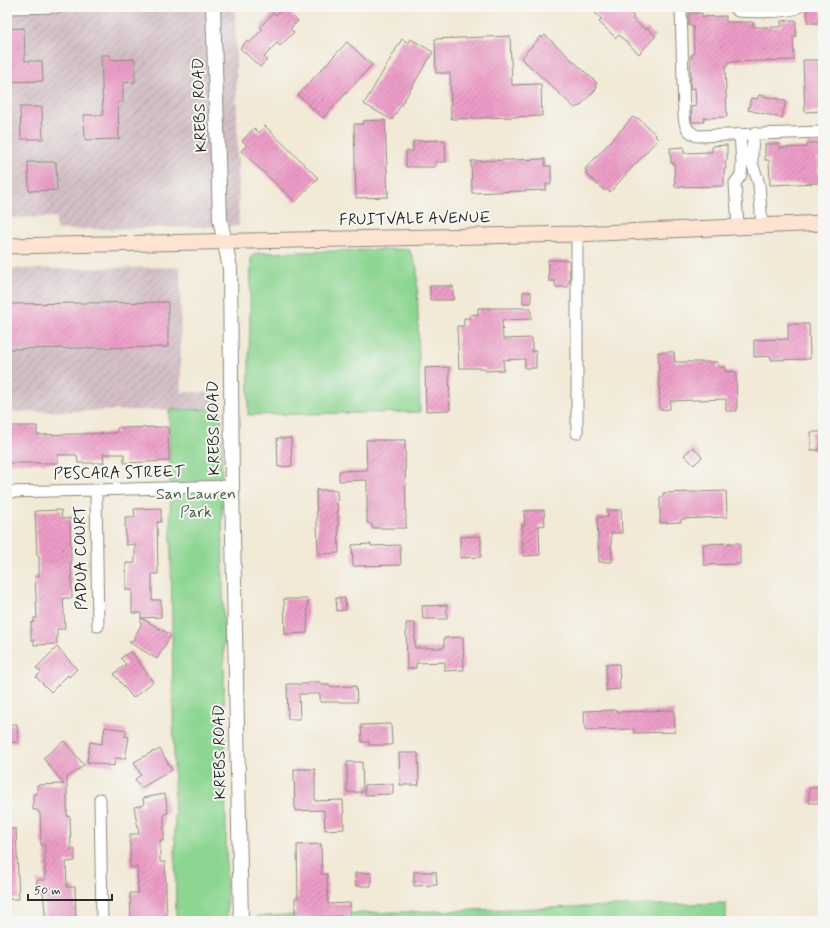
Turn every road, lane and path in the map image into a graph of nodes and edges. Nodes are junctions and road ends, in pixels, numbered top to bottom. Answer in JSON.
{"nodes":[{"id":1,"x":58,"y":7,"type":"edge"},
{"id":2,"x":213,"y":7,"type":"edge"},
{"id":3,"x":681,"y":7,"type":"edge"},
{"id":4,"x":733,"y":7,"type":"edge"},
{"id":5,"x":798,"y":7,"type":"edge"},
{"id":6,"x":7,"y":8,"type":"edge"},
{"id":7,"x":823,"y":132,"type":"edge"},
{"id":8,"x":754,"y":133,"type":"junction"},
{"id":9,"x":740,"y":134,"type":"junction"},
{"id":10,"x":756,"y":174,"type":"junction"},
{"id":11,"x":741,"y":175,"type":"junction"},
{"id":12,"x":823,"y":223,"type":"edge"},
{"id":13,"x":762,"y":226,"type":"junction"},
{"id":14,"x":738,"y":227,"type":"junction"},
{"id":15,"x":577,"y":234,"type":"junction"},
{"id":16,"x":225,"y":242,"type":"junction"},
{"id":17,"x":7,"y":246,"type":"edge"},
{"id":18,"x":577,"y":433,"type":"dead end"},
{"id":19,"x":232,"y":486,"type":"junction"},
{"id":20,"x":96,"y":490,"type":"junction"},
{"id":21,"x":7,"y":492,"type":"edge"},
{"id":22,"x":98,"y":626,"type":"dead end"},
{"id":23,"x":100,"y":799,"type":"dead end"},
{"id":24,"x":102,"y":921,"type":"edge"},
{"id":25,"x":241,"y":921,"type":"edge"}],
"edges":[{"from":1,"to":6,"type":"street"},
{"from":2,"to":16,"type":"street","name":"KREBS ROAD"},
{"from":3,"to":9,"type":"street"},
{"from":4,"to":5,"type":"street"},
{"from":7,"to":8,"type":"street"},
{"from":8,"to":9,"type":"street"},
{"from":8,"to":10,"type":"street"},
{"from":9,"to":11,"type":"street"},
{"from":10,"to":11,"type":"street"},
{"from":10,"to":13,"type":"street"},
{"from":11,"to":14,"type":"street"},
{"from":12,"to":13,"type":"main road","name":"FRUITVALE AVENUE"},
{"from":13,"to":14,"type":"main road","name":"FRUITVALE AVENUE"},
{"from":14,"to":15,"type":"main road","name":"FRUITVALE AVENUE"},
{"from":15,"to":16,"type":"main road","name":"FRUITVALE AVENUE"},
{"from":15,"to":18,"type":"street"},
{"from":16,"to":17,"type":"main road","name":"FRUITVALE AVENUE"},
{"from":16,"to":19,"type":"street","name":"KREBS ROAD"},
{"from":19,"to":20,"type":"street","name":"PESCARA STREET"},
{"from":19,"to":25,"type":"street","name":"KREBS ROAD"},
{"from":20,"to":21,"type":"street","name":"PESCARA STREET"},
{"from":20,"to":22,"type":"street","name":"PADUA COURT"},
{"from":23,"to":24,"type":"street"}]}
